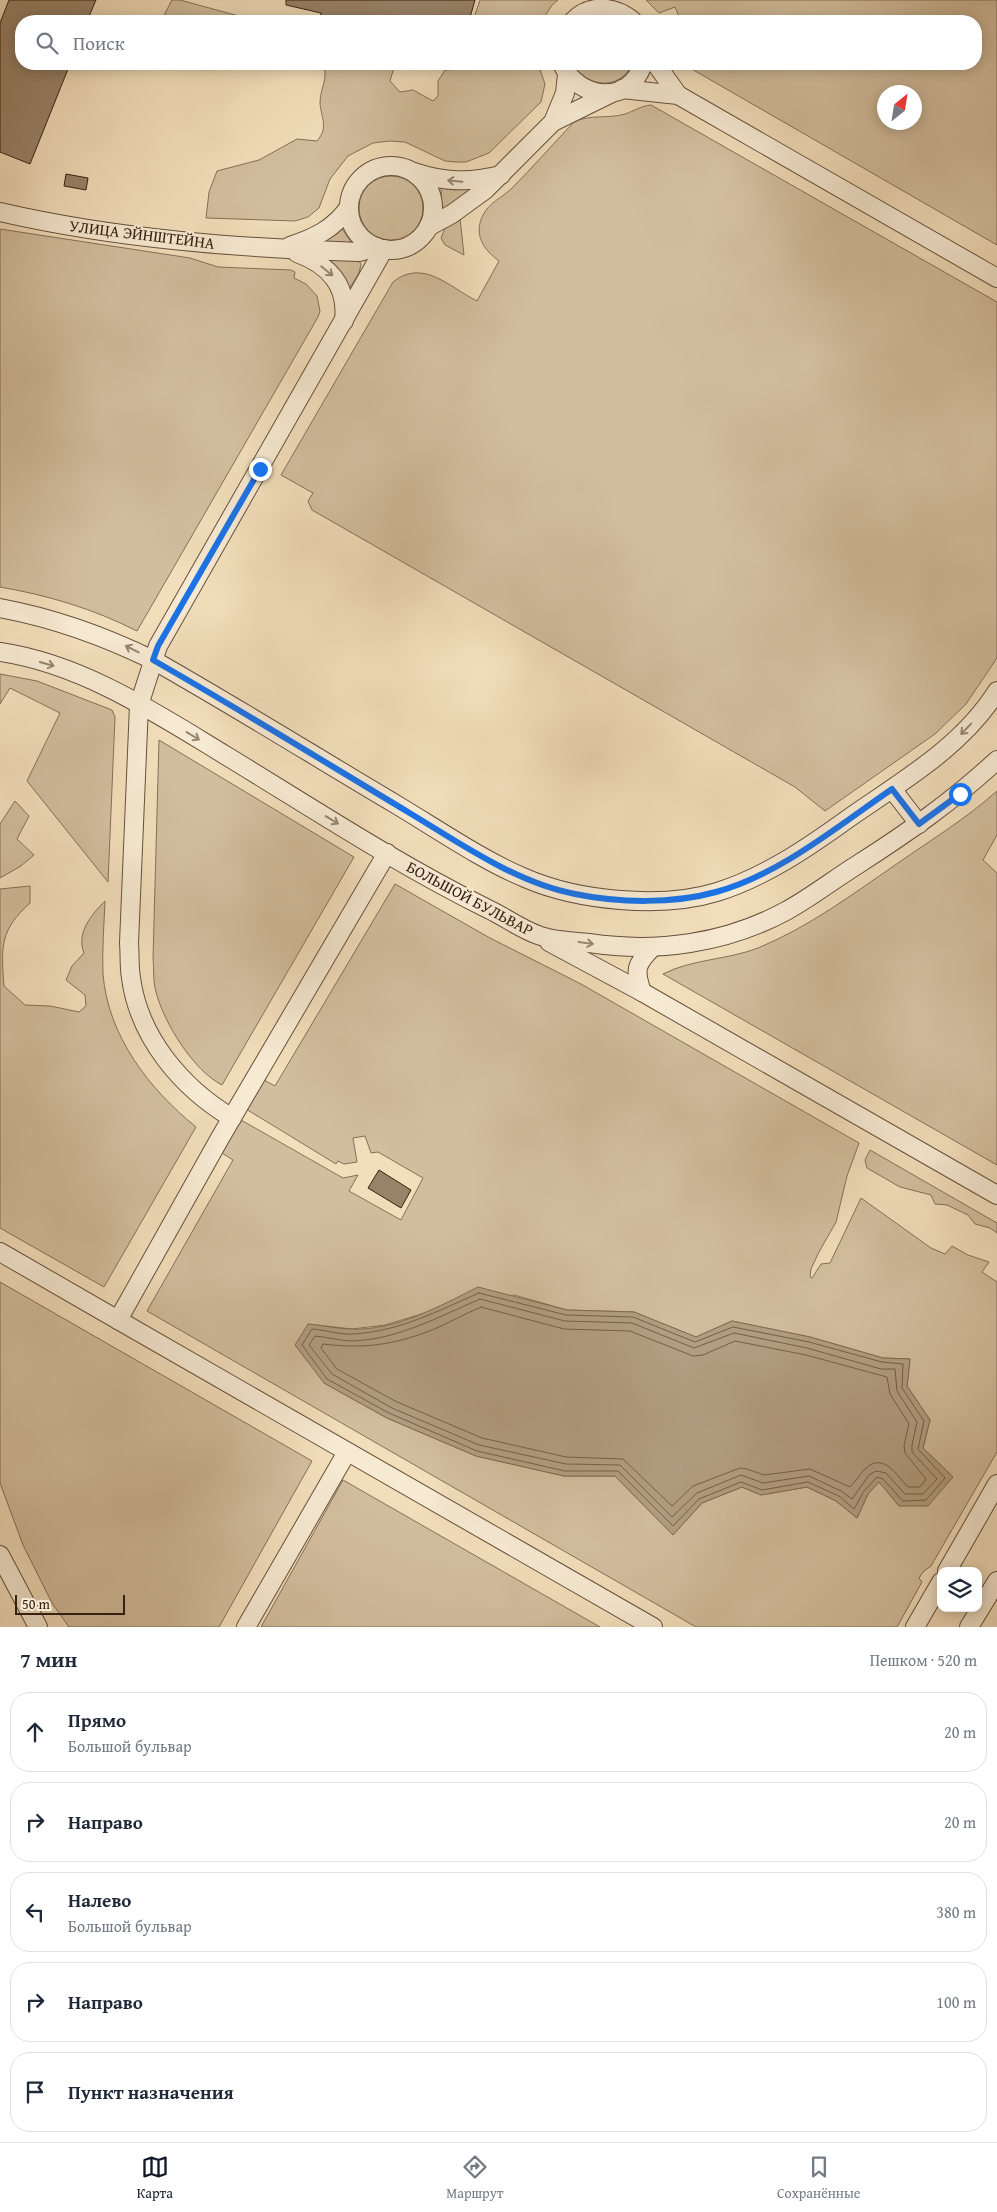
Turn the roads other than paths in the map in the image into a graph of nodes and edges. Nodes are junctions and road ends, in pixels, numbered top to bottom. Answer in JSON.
{"nodes":[{"id":1,"x":582,"y":15,"type":"edge"},
{"id":2,"x":625,"y":15,"type":"edge"},
{"id":3,"x":565,"y":70,"type":"edge"},
{"id":4,"x":566,"y":70,"type":"edge"},
{"id":5,"x":639,"y":70,"type":"edge"},
{"id":6,"x":660,"y":70,"type":"edge"},
{"id":7,"x":617,"y":91,"type":"junction"},
{"id":8,"x":678,"y":95,"type":"junction"},
{"id":9,"x":553,"y":122,"type":"junction"},
{"id":10,"x":409,"y":170,"type":"junction"},
{"id":11,"x":501,"y":174,"type":"junction"},
{"id":12,"x":349,"y":207,"type":"junction"},
{"id":13,"x":0,"y":212,"type":"edge"},
{"id":14,"x":428,"y":226,"type":"junction"},
{"id":15,"x":284,"y":248,"type":"junction"},
{"id":16,"x":381,"y":248,"type":"junction"},
{"id":17,"x":997,"y":278,"type":"edge"},
{"id":18,"x":344,"y":321,"type":"junction"},
{"id":19,"x":0,"y":608,"type":"edge"},
{"id":20,"x":0,"y":652,"type":"edge"},
{"id":21,"x":153,"y":660,"type":"junction"},
{"id":22,"x":997,"y":691,"type":"edge"},
{"id":23,"x":139,"y":705,"type":"junction"},
{"id":24,"x":997,"y":760,"type":"edge"},
{"id":25,"x":892,"y":789,"type":"junction"},
{"id":26,"x":919,"y":824,"type":"junction"},
{"id":27,"x":387,"y":853,"type":"junction"},
{"id":28,"x":539,"y":936,"type":"junction"},
{"id":29,"x":652,"y":948,"type":"junction"},
{"id":30,"x":642,"y":992,"type":"junction"},
{"id":31,"x":232,"y":1118,"type":"junction"},
{"id":32,"x":997,"y":1195,"type":"edge"},
{"id":33,"x":0,"y":1252,"type":"edge"},
{"id":34,"x":118,"y":1320,"type":"junction"},
{"id":35,"x":347,"y":1452,"type":"junction"},
{"id":36,"x":997,"y":1484,"type":"edge"},
{"id":37,"x":0,"y":1555,"type":"edge"},
{"id":38,"x":949,"y":1567,"type":"edge"},
{"id":39,"x":997,"y":1581,"type":"edge"},
{"id":40,"x":937,"y":1589,"type":"edge"},
{"id":41,"x":38,"y":1627,"type":"edge"},
{"id":42,"x":246,"y":1627,"type":"edge"},
{"id":43,"x":653,"y":1627,"type":"edge"},
{"id":44,"x":915,"y":1627,"type":"edge"},
{"id":45,"x":969,"y":1627,"type":"edge"}],
"edges":[{"from":1,"to":2,"type":"street"},
{"from":3,"to":9,"type":"street"},
{"from":4,"to":7,"type":"street"},
{"from":5,"to":7,"type":"street"},
{"from":6,"to":8,"type":"street"},
{"from":7,"to":8,"type":"street"},
{"from":7,"to":9,"type":"street"},
{"from":8,"to":17,"type":"street"},
{"from":9,"to":11,"type":"street"},
{"from":11,"to":10,"type":"street","one_way":true},
{"from":10,"to":12,"type":"street"},
{"from":10,"to":14,"type":"street"},
{"from":11,"to":14,"type":"street"},
{"from":12,"to":15,"type":"street"},
{"from":12,"to":16,"type":"street"},
{"from":13,"to":15,"type":"street","name":"УЛИЦА ЭЙНШТЕЙНА"},
{"from":14,"to":16,"type":"street"},
{"from":15,"to":16,"type":"street","name":"УЛИЦА ЭЙНШТЕЙНА"},
{"from":15,"to":18,"type":"street","one_way":true},
{"from":16,"to":18,"type":"street"},
{"from":18,"to":21,"type":"street"},
{"from":21,"to":19,"type":"street","one_way":true},
{"from":20,"to":23,"type":"street","name":"БОЛЬШОЙ БУЛЬВАР","one_way":true},
{"from":21,"to":23,"type":"street"},
{"from":21,"to":25,"type":"street"},
{"from":22,"to":25,"type":"street","one_way":true},
{"from":23,"to":27,"type":"street","name":"БОЛЬШОЙ БУЛЬВАР","one_way":true},
{"from":23,"to":31,"type":"street"},
{"from":24,"to":26,"type":"street","name":"БОЛЬШОЙ БУЛЬВАР"},
{"from":25,"to":26,"type":"street"},
{"from":26,"to":29,"type":"street","name":"БОЛЬШОЙ БУЛЬВАР"},
{"from":27,"to":28,"type":"street","name":"БОЛЬШОЙ БУЛЬВАР"},
{"from":27,"to":31,"type":"street"},
{"from":28,"to":29,"type":"street","name":"БОЛЬШОЙ БУЛЬВАР","one_way":true},
{"from":28,"to":30,"type":"street"},
{"from":29,"to":30,"type":"street"},
{"from":30,"to":32,"type":"street"},
{"from":31,"to":34,"type":"street"},
{"from":33,"to":34,"type":"street"},
{"from":34,"to":35,"type":"street"},
{"from":35,"to":42,"type":"street"},
{"from":35,"to":43,"type":"street"},
{"from":36,"to":38,"type":"street"},
{"from":37,"to":41,"type":"street"},
{"from":39,"to":45,"type":"street"},
{"from":40,"to":44,"type":"street"}]}
